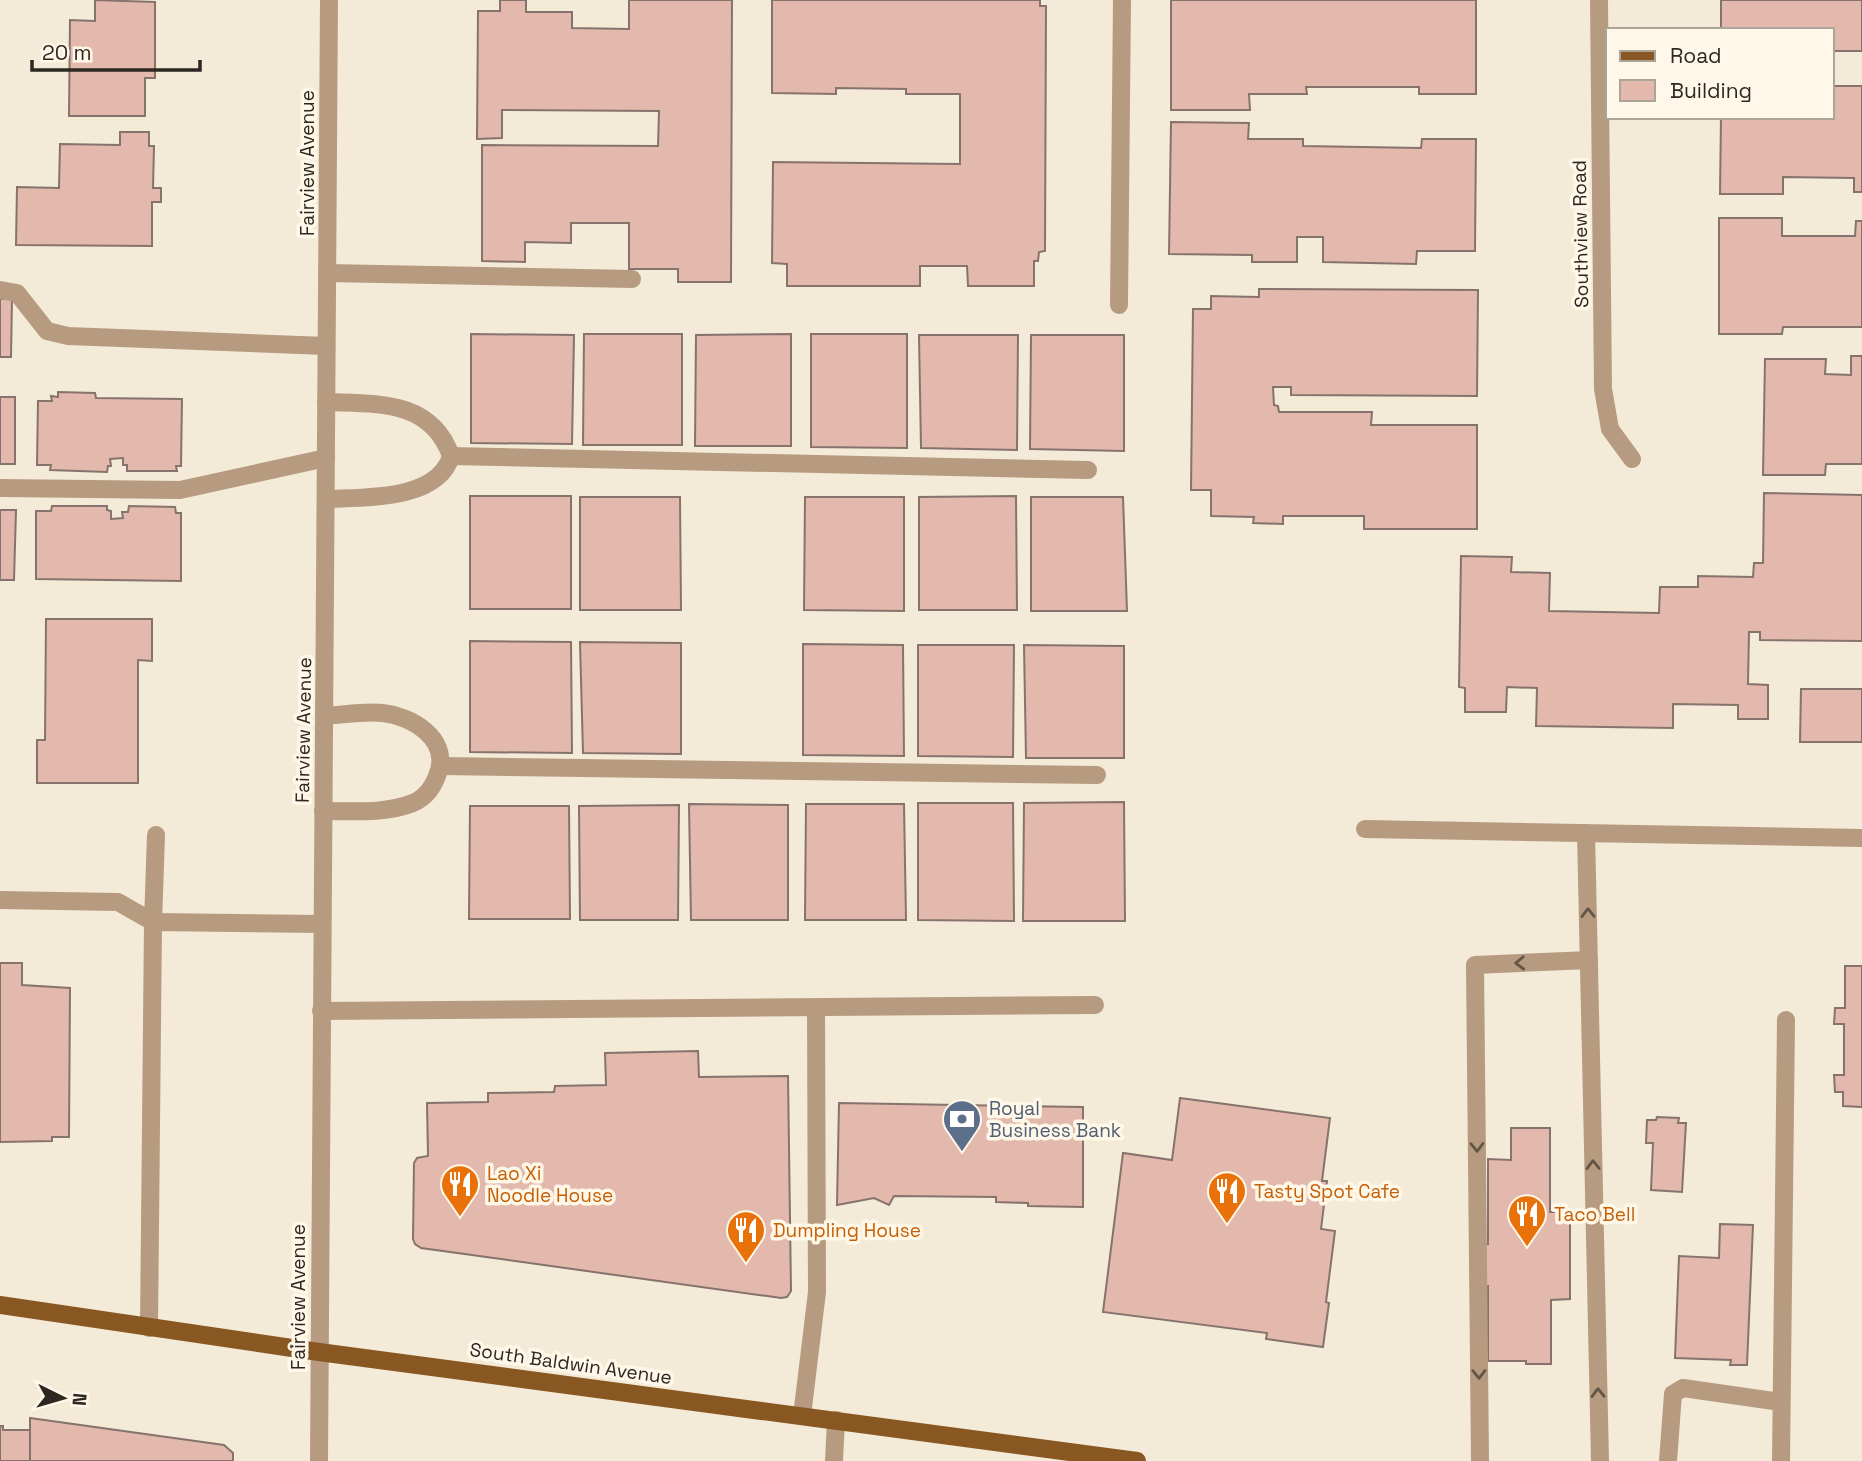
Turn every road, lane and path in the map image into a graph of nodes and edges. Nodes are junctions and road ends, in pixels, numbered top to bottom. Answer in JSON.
{"nodes":[{"id":1,"x":329,"y":0,"type":"edge"},
{"id":2,"x":1122,"y":0,"type":"edge"},
{"id":3,"x":1599,"y":0,"type":"edge"},
{"id":4,"x":327,"y":273,"type":"junction"},
{"id":5,"x":632,"y":279,"type":"dead end"},
{"id":6,"x":0,"y":289,"type":"edge"},
{"id":7,"x":1119,"y":305,"type":"dead end"},
{"id":8,"x":326,"y":346,"type":"junction"},
{"id":9,"x":326,"y":402,"type":"junction"},
{"id":10,"x":452,"y":456,"type":"junction"},
{"id":11,"x":326,"y":458,"type":"junction"},
{"id":12,"x":1632,"y":459,"type":"dead end"},
{"id":13,"x":1088,"y":470,"type":"dead end"},
{"id":14,"x":0,"y":488,"type":"edge"},
{"id":15,"x":326,"y":499,"type":"junction"},
{"id":16,"x":324,"y":716,"type":"junction"},
{"id":17,"x":440,"y":766,"type":"junction"},
{"id":18,"x":1097,"y":775,"type":"dead end"},
{"id":19,"x":323,"y":811,"type":"junction"},
{"id":20,"x":1365,"y":828,"type":"dead end"},
{"id":21,"x":1586,"y":833,"type":"junction"},
{"id":22,"x":156,"y":835,"type":"dead end"},
{"id":23,"x":1862,"y":838,"type":"edge"},
{"id":24,"x":0,"y":901,"type":"edge"},
{"id":25,"x":153,"y":922,"type":"junction"},
{"id":26,"x":323,"y":924,"type":"junction"},
{"id":27,"x":1589,"y":960,"type":"junction"},
{"id":28,"x":1095,"y":1005,"type":"dead end"},
{"id":29,"x":816,"y":1008,"type":"junction"},
{"id":30,"x":321,"y":1012,"type":"junction"},
{"id":31,"x":1786,"y":1020,"type":"dead end"},
{"id":32,"x":0,"y":1305,"type":"edge"},
{"id":33,"x":149,"y":1328,"type":"junction"},
{"id":34,"x":319,"y":1352,"type":"junction"},
{"id":35,"x":1782,"y":1402,"type":"junction"},
{"id":36,"x":802,"y":1416,"type":"junction"},
{"id":37,"x":835,"y":1420,"type":"junction"},
{"id":38,"x":319,"y":1461,"type":"edge"},
{"id":39,"x":834,"y":1461,"type":"edge"},
{"id":40,"x":1138,"y":1461,"type":"edge"},
{"id":41,"x":1480,"y":1461,"type":"edge"},
{"id":42,"x":1600,"y":1461,"type":"edge"},
{"id":43,"x":1668,"y":1461,"type":"edge"},
{"id":44,"x":1781,"y":1461,"type":"edge"}],
"edges":[{"from":1,"to":4,"type":"street","name":"Fairview Avenue"},
{"from":2,"to":7,"type":"street"},
{"from":3,"to":12,"type":"street","name":"Southview Road"},
{"from":4,"to":5,"type":"street"},
{"from":4,"to":8,"type":"street","name":"Fairview Avenue"},
{"from":6,"to":8,"type":"street"},
{"from":8,"to":9,"type":"street","name":"Fairview Avenue"},
{"from":9,"to":10,"type":"street"},
{"from":9,"to":11,"type":"street","name":"Fairview Avenue"},
{"from":10,"to":13,"type":"street"},
{"from":10,"to":15,"type":"street"},
{"from":11,"to":14,"type":"street"},
{"from":11,"to":15,"type":"street","name":"Fairview Avenue"},
{"from":15,"to":16,"type":"street","name":"Fairview Avenue"},
{"from":16,"to":17,"type":"street"},
{"from":16,"to":19,"type":"street","name":"Fairview Avenue"},
{"from":17,"to":18,"type":"street"},
{"from":17,"to":19,"type":"street"},
{"from":19,"to":26,"type":"street","name":"Fairview Avenue"},
{"from":20,"to":21,"type":"street"},
{"from":21,"to":23,"type":"street"},
{"from":27,"to":21,"type":"street","one_way":true},
{"from":22,"to":25,"type":"street"},
{"from":24,"to":25,"type":"street"},
{"from":25,"to":26,"type":"street"},
{"from":25,"to":33,"type":"street"},
{"from":26,"to":30,"type":"street","name":"Fairview Avenue"},
{"from":27,"to":41,"type":"street","one_way":true},
{"from":42,"to":27,"type":"street","one_way":true},
{"from":28,"to":29,"type":"street"},
{"from":29,"to":30,"type":"street"},
{"from":29,"to":36,"type":"street"},
{"from":30,"to":34,"type":"street","name":"Fairview Avenue"},
{"from":31,"to":35,"type":"street"},
{"from":32,"to":33,"type":"main road","name":"South Baldwin Avenue"},
{"from":33,"to":34,"type":"main road","name":"South Baldwin Avenue"},
{"from":34,"to":36,"type":"main road","name":"South Baldwin Avenue"},
{"from":34,"to":38,"type":"street","name":"Fairview Avenue"},
{"from":35,"to":43,"type":"street"},
{"from":35,"to":44,"type":"street"},
{"from":36,"to":37,"type":"main road","name":"South Baldwin Avenue"},
{"from":37,"to":39,"type":"street"},
{"from":37,"to":40,"type":"main road","name":"South Baldwin Avenue"}]}
